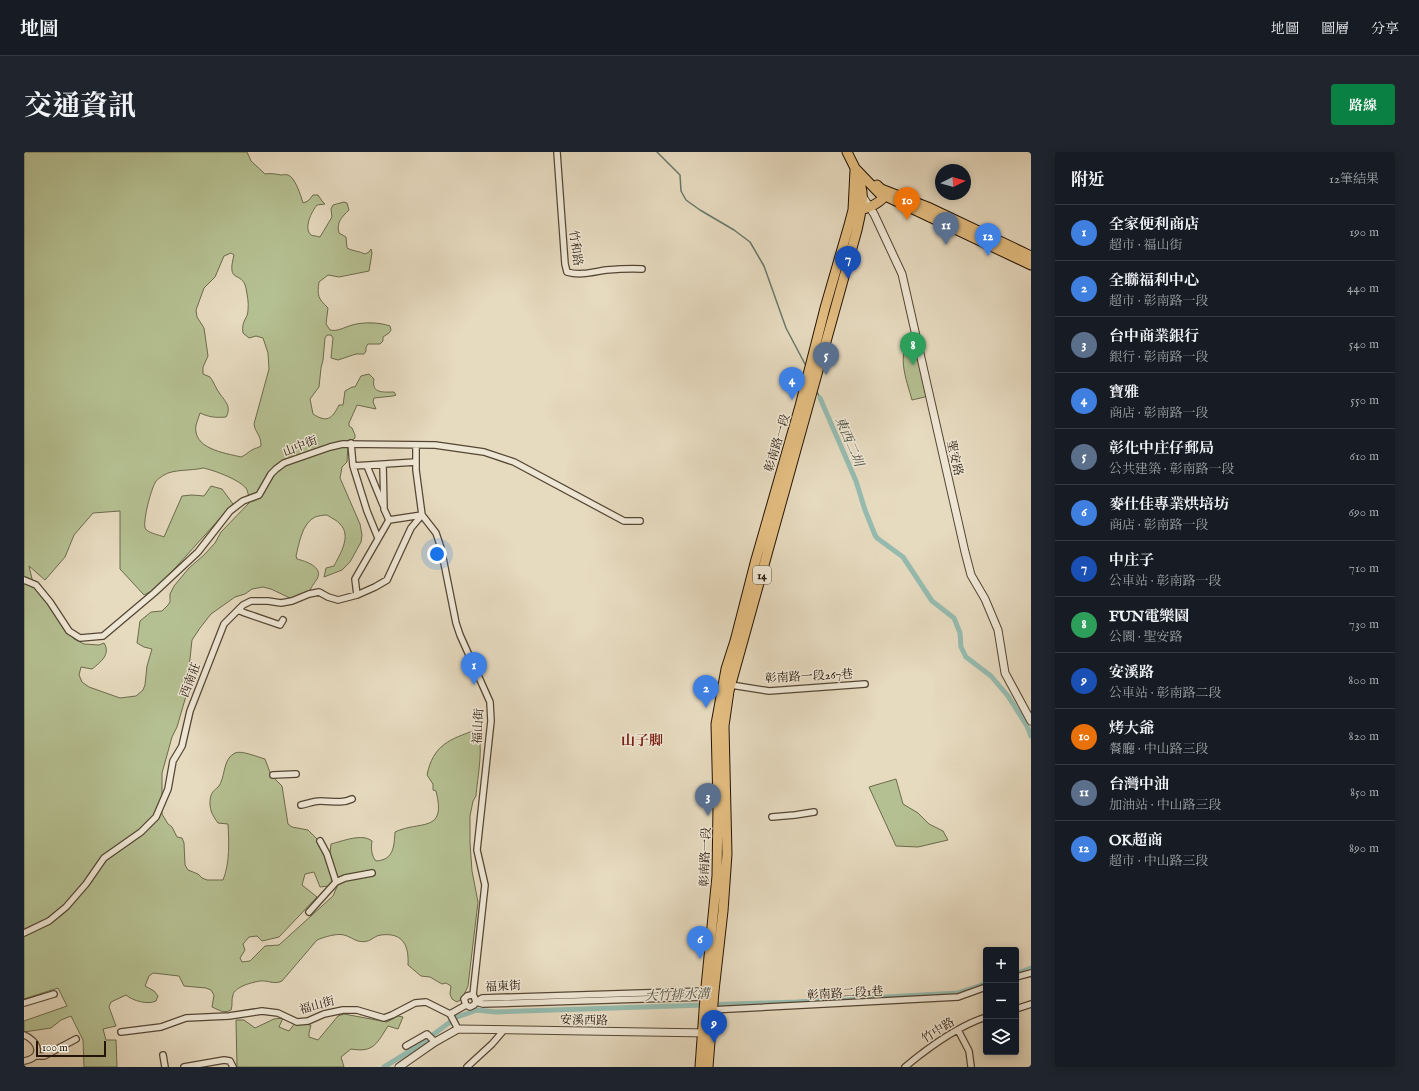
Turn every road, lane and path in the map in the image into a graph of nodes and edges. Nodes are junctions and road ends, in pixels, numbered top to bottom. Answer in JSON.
{"nodes":[{"id":1,"x":557,"y":152,"type":"edge"},
{"id":2,"x":847,"y":152,"type":"edge"},
{"id":3,"x":855,"y":168,"type":"junction"},
{"id":4,"x":883,"y":192,"type":"junction"},
{"id":5,"x":863,"y":205,"type":"junction"},
{"id":6,"x":1031,"y":256,"type":"edge"},
{"id":7,"x":1031,"y":265,"type":"edge"},
{"id":8,"x":642,"y":269,"type":"dead end"},
{"id":9,"x":351,"y":443,"type":"junction"},
{"id":10,"x":416,"y":445,"type":"junction"},
{"id":11,"x":416,"y":462,"type":"junction"},
{"id":12,"x":383,"y":465,"type":"junction"},
{"id":13,"x":353,"y":466,"type":"junction"},
{"id":14,"x":367,"y":466,"type":"junction"},
{"id":15,"x":384,"y":509,"type":"junction"},
{"id":16,"x":422,"y":515,"type":"junction"},
{"id":17,"x":389,"y":520,"type":"junction"},
{"id":18,"x":640,"y":521,"type":"dead end"},
{"id":19,"x":378,"y":538,"type":"junction"},
{"id":20,"x":24,"y":580,"type":"edge"},
{"id":21,"x":357,"y":595,"type":"junction"},
{"id":22,"x":238,"y":610,"type":"junction"},
{"id":23,"x":282,"y":620,"type":"dead end"},
{"id":24,"x":866,"y":684,"type":"dead end"},
{"id":25,"x":731,"y":685,"type":"junction"},
{"id":26,"x":1031,"y":721,"type":"edge"},
{"id":27,"x":296,"y":774,"type":"dead end"},
{"id":28,"x":273,"y":775,"type":"dead end"},
{"id":29,"x":352,"y":799,"type":"dead end"},
{"id":30,"x":301,"y":805,"type":"dead end"},
{"id":31,"x":814,"y":812,"type":"dead end"},
{"id":32,"x":772,"y":817,"type":"dead end"},
{"id":33,"x":320,"y":841,"type":"dead end"},
{"id":34,"x":372,"y":873,"type":"dead end"},
{"id":35,"x":336,"y":882,"type":"junction"},
{"id":36,"x":310,"y":912,"type":"dead end"},
{"id":37,"x":24,"y":933,"type":"edge"},
{"id":38,"x":1031,"y":973,"type":"edge"},
{"id":39,"x":1019,"y":976,"type":"edge"},
{"id":40,"x":983,"y":988,"type":"edge"},
{"id":41,"x":54,"y":994,"type":"dead end"},
{"id":42,"x":473,"y":995,"type":"junction"},
{"id":43,"x":709,"y":995,"type":"junction"},
{"id":44,"x":476,"y":1002,"type":"junction"},
{"id":45,"x":24,"y":1003,"type":"edge"},
{"id":46,"x":1031,"y":1004,"type":"edge"},
{"id":47,"x":466,"y":1005,"type":"junction"},
{"id":48,"x":1019,"y":1008,"type":"edge"},
{"id":49,"x":708,"y":1010,"type":"junction"},
{"id":50,"x":450,"y":1014,"type":"junction"},
{"id":51,"x":983,"y":1018,"type":"edge"},
{"id":52,"x":458,"y":1029,"type":"junction"},
{"id":53,"x":504,"y":1030,"type":"junction"},
{"id":54,"x":958,"y":1030,"type":"junction"},
{"id":55,"x":121,"y":1032,"type":"dead end"},
{"id":56,"x":706,"y":1033,"type":"junction"},
{"id":57,"x":24,"y":1035,"type":"edge"},
{"id":58,"x":76,"y":1039,"type":"dead end"},
{"id":59,"x":434,"y":1041,"type":"junction"},
{"id":60,"x":406,"y":1046,"type":"dead end"},
{"id":61,"x":36,"y":1056,"type":"junction"},
{"id":62,"x":163,"y":1056,"type":"dead end"},
{"id":63,"x":24,"y":1061,"type":"edge"},
{"id":64,"x":971,"y":1066,"type":"edge"},
{"id":65,"x":165,"y":1067,"type":"edge"},
{"id":66,"x":184,"y":1067,"type":"edge"},
{"id":67,"x":233,"y":1067,"type":"edge"},
{"id":68,"x":399,"y":1067,"type":"edge"},
{"id":69,"x":467,"y":1067,"type":"edge"},
{"id":70,"x":700,"y":1067,"type":"edge"},
{"id":71,"x":708,"y":1067,"type":"edge"},
{"id":72,"x":905,"y":1067,"type":"edge"}],
"edges":[{"from":1,"to":8,"type":"street","name":"竹和路"},
{"from":2,"to":3,"type":"main road"},
{"from":3,"to":4,"type":"main road"},
{"from":3,"to":5,"type":"main road","name":"彰南路一段","number":"14"},
{"from":3,"to":5,"type":"main road","name":"彰南路一段","number":"14"},
{"from":4,"to":5,"type":"main road"},
{"from":4,"to":6,"type":"main road"},
{"from":4,"to":7,"type":"main road"},
{"from":5,"to":25,"type":"main road","name":"彰南路一段","number":"14"},
{"from":5,"to":26,"type":"street","name":"聖安路"},
{"from":5,"to":43,"type":"main road","name":"彰南路一段","number":"14"},
{"from":9,"to":10,"type":"street","name":"山中街"},
{"from":9,"to":13,"type":"street"},
{"from":9,"to":20,"type":"street","name":"山中街"},
{"from":10,"to":11,"type":"street"},
{"from":10,"to":18,"type":"street","name":"山中街"},
{"from":11,"to":12,"type":"street"},
{"from":11,"to":16,"type":"street"},
{"from":12,"to":14,"type":"street"},
{"from":12,"to":15,"type":"street"},
{"from":13,"to":14,"type":"street"},
{"from":13,"to":19,"type":"street"},
{"from":14,"to":15,"type":"street"},
{"from":15,"to":17,"type":"street"},
{"from":16,"to":17,"type":"street"},
{"from":16,"to":21,"type":"street","name":"西南莊"},
{"from":16,"to":42,"type":"street","name":"福山街"},
{"from":17,"to":19,"type":"street"},
{"from":19,"to":21,"type":"street"},
{"from":21,"to":22,"type":"street","name":"西南莊"},
{"from":22,"to":23,"type":"street"},
{"from":22,"to":37,"type":"street","name":"西南莊"},
{"from":24,"to":25,"type":"street","name":"彰南路一段267巷"},
{"from":25,"to":43,"type":"main road","name":"彰南路一段","number":"14"},
{"from":27,"to":28,"type":"street"},
{"from":29,"to":30,"type":"street"},
{"from":31,"to":32,"type":"street"},
{"from":33,"to":35,"type":"street"},
{"from":34,"to":35,"type":"street"},
{"from":35,"to":36,"type":"street"},
{"from":38,"to":39,"type":"street"},
{"from":40,"to":49,"type":"street","name":"彰南路二段1巷"},
{"from":41,"to":45,"type":"street"},
{"from":42,"to":44,"type":"street","name":"福山街"},
{"from":42,"to":47,"type":"street","name":"福山街"},
{"from":43,"to":44,"type":"street","name":"福東街"},
{"from":43,"to":49,"type":"main road","number":"14"},
{"from":44,"to":47,"type":"street","name":"福山街"},
{"from":46,"to":48,"type":"street"},
{"from":47,"to":50,"type":"street","name":"福山街"},
{"from":49,"to":56,"type":"main road","number":"14"},
{"from":50,"to":52,"type":"street"},
{"from":50,"to":55,"type":"street","name":"福山街"},
{"from":51,"to":54,"type":"street","name":"竹中路"},
{"from":52,"to":53,"type":"street","name":"安溪西路"},
{"from":52,"to":59,"type":"street"},
{"from":53,"to":56,"type":"street","name":"安溪西路"},
{"from":53,"to":69,"type":"street"},
{"from":54,"to":64,"type":"street"},
{"from":54,"to":72,"type":"street","name":"竹中路"},
{"from":56,"to":70,"type":"main road","number":"14"},
{"from":56,"to":71,"type":"main road","number":"14"},
{"from":57,"to":61,"type":"street"},
{"from":58,"to":61,"type":"street"},
{"from":59,"to":60,"type":"street"},
{"from":59,"to":68,"type":"street"},
{"from":61,"to":63,"type":"street"},
{"from":62,"to":65,"type":"street"},
{"from":66,"to":67,"type":"street"}]}
